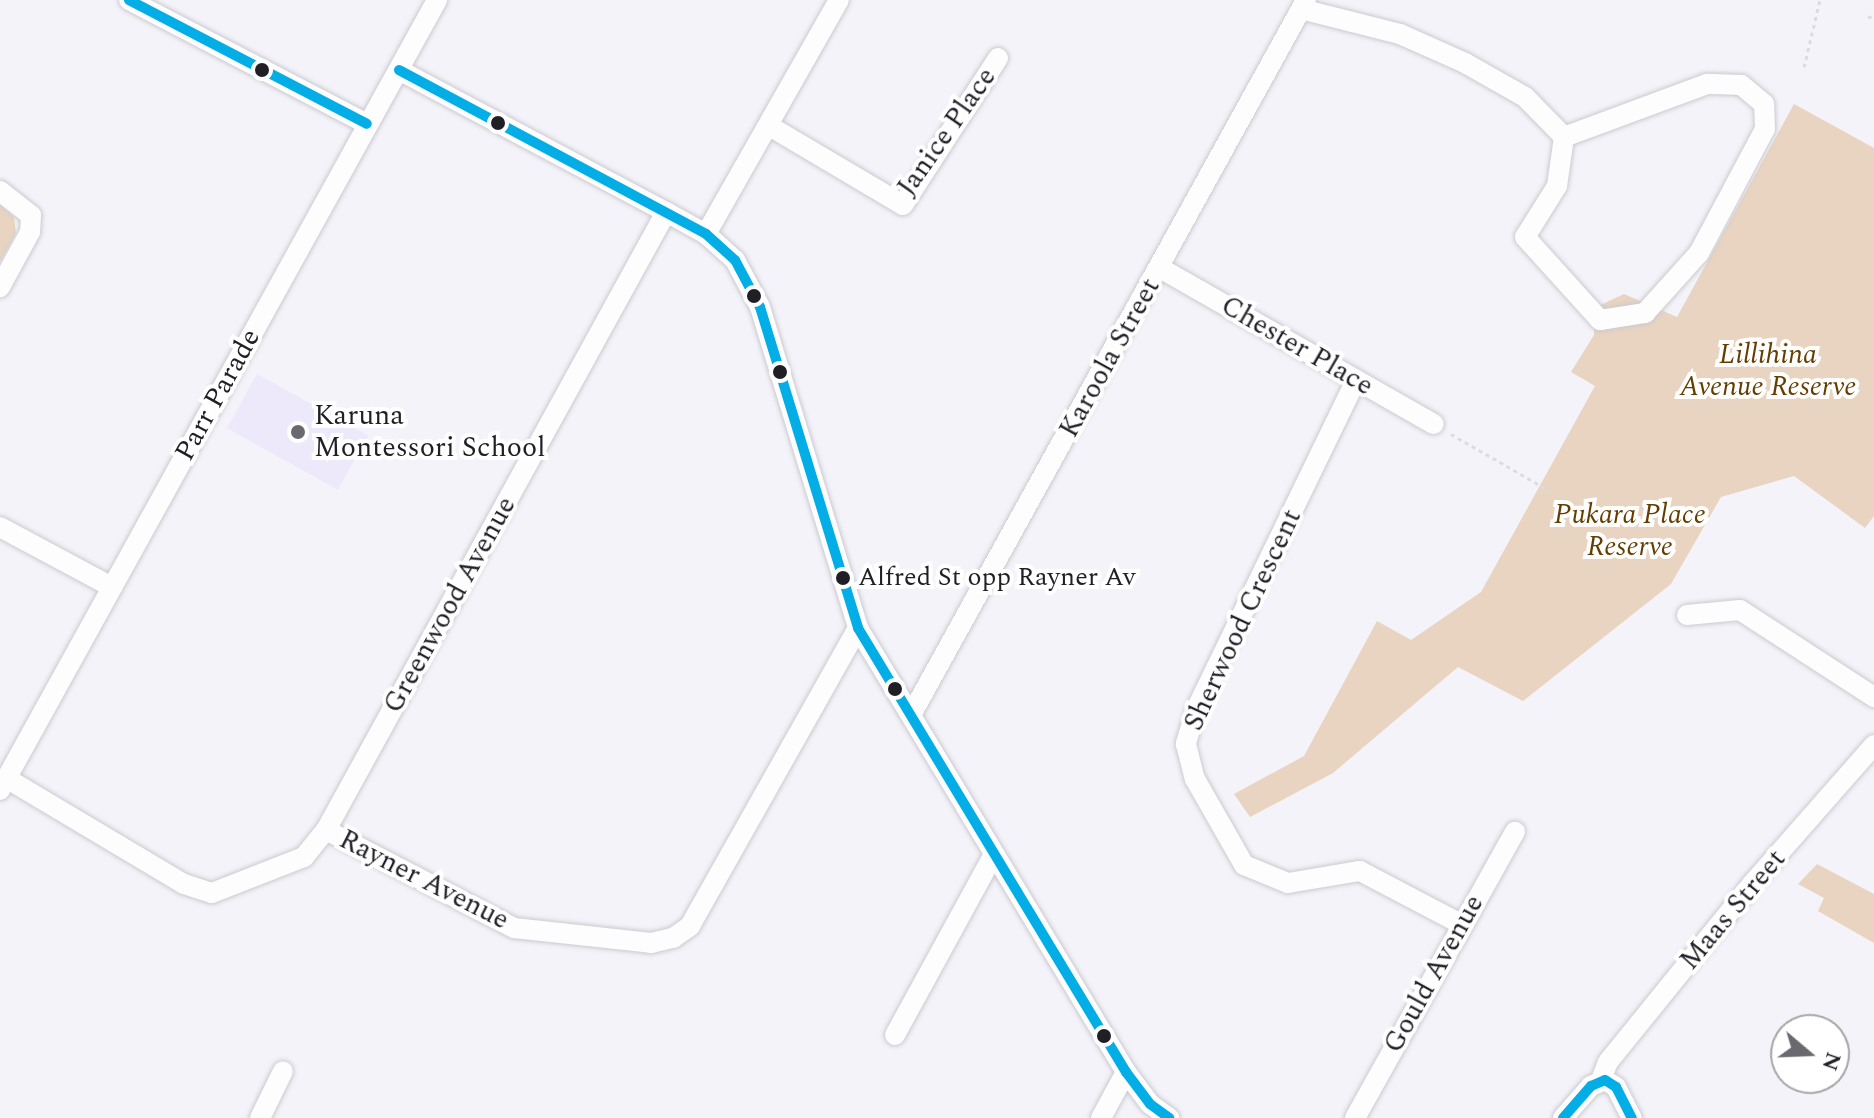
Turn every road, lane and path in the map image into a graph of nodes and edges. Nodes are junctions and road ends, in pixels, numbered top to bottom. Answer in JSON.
{"nodes":[{"id":1,"x":437,"y":0,"type":"edge"},
{"id":2,"x":839,"y":0,"type":"edge"},
{"id":3,"x":1820,"y":0,"type":"edge"},
{"id":4,"x":142,"y":3,"type":"edge"},
{"id":5,"x":1304,"y":4,"type":"edge"},
{"id":6,"x":1868,"y":16,"type":"dead end"},
{"id":7,"x":1874,"y":19,"type":"edge"},
{"id":8,"x":998,"y":58,"type":"dead end"},
{"id":9,"x":1804,"y":67,"type":"dead end"},
{"id":10,"x":399,"y":70,"type":"junction"},
{"id":11,"x":367,"y":124,"type":"junction"},
{"id":12,"x":771,"y":127,"type":"junction"},
{"id":13,"x":1564,"y":137,"type":"junction"},
{"id":14,"x":0,"y":191,"type":"edge"},
{"id":15,"x":666,"y":212,"type":"junction"},
{"id":16,"x":706,"y":234,"type":"junction"},
{"id":17,"x":1160,"y":268,"type":"junction"},
{"id":18,"x":0,"y":287,"type":"edge"},
{"id":19,"x":1356,"y":380,"type":"junction"},
{"id":20,"x":1434,"y":424,"type":"joint"},
{"id":21,"x":1550,"y":491,"type":"dead end"},
{"id":22,"x":0,"y":527,"type":"edge"},
{"id":23,"x":112,"y":587,"type":"junction"},
{"id":24,"x":1687,"y":615,"type":"dead end"},
{"id":25,"x":858,"y":628,"type":"junction"},
{"id":26,"x":1874,"y":697,"type":"edge"},
{"id":27,"x":911,"y":715,"type":"junction"},
{"id":28,"x":1874,"y":745,"type":"edge"},
{"id":29,"x":3,"y":784,"type":"edge"},
{"id":30,"x":326,"y":830,"type":"junction"},
{"id":31,"x":1515,"y":832,"type":"dead end"},
{"id":32,"x":994,"y":854,"type":"junction"},
{"id":33,"x":1461,"y":924,"type":"junction"},
{"id":34,"x":895,"y":1035,"type":"dead end"},
{"id":35,"x":283,"y":1071,"type":"dead end"},
{"id":36,"x":1126,"y":1072,"type":"junction"},
{"id":37,"x":1601,"y":1080,"type":"junction"},
{"id":38,"x":260,"y":1118,"type":"edge"},
{"id":39,"x":1101,"y":1118,"type":"edge"},
{"id":40,"x":1169,"y":1118,"type":"edge"},
{"id":41,"x":1355,"y":1118,"type":"edge"},
{"id":42,"x":1563,"y":1118,"type":"edge"},
{"id":43,"x":1632,"y":1118,"type":"edge"}],
"edges":[{"from":1,"to":10,"type":"street","name":"Parr Parade"},
{"from":2,"to":12,"type":"street"},
{"from":3,"to":9,"type":"path"},
{"from":4,"to":11,"type":"street"},
{"from":5,"to":13,"type":"street"},
{"from":5,"to":17,"type":"street","name":"Karoola Street"},
{"from":6,"to":7,"type":"path"},
{"from":8,"to":12,"type":"street","name":"Janice Place"},
{"from":10,"to":11,"type":"street","name":"Parr Parade"},
{"from":10,"to":15,"type":"street"},
{"from":11,"to":23,"type":"street","name":"Parr Parade"},
{"from":12,"to":16,"type":"street"},
{"from":13,"to":13,"type":"street"},
{"from":14,"to":18,"type":"street"},
{"from":15,"to":16,"type":"street"},
{"from":15,"to":30,"type":"street","name":"Greenwood Avenue"},
{"from":16,"to":25,"type":"street"},
{"from":17,"to":19,"type":"street","name":"Chester Place"},
{"from":17,"to":27,"type":"street","name":"Karoola Street"},
{"from":19,"to":20,"type":"street","name":"Chester Place"},
{"from":19,"to":33,"type":"street","name":"Sherwood Crescent"},
{"from":20,"to":21,"type":"path"},
{"from":22,"to":23,"type":"street"},
{"from":23,"to":29,"type":"street","name":"Parr Parade"},
{"from":24,"to":26,"type":"street"},
{"from":25,"to":27,"type":"street"},
{"from":25,"to":30,"type":"street","name":"Rayner Avenue"},
{"from":27,"to":32,"type":"street"},
{"from":28,"to":37,"type":"street","name":"Maas Street"},
{"from":29,"to":30,"type":"street","name":"Rayner Avenue"},
{"from":31,"to":33,"type":"street","name":"Gould Avenue"},
{"from":32,"to":34,"type":"street"},
{"from":32,"to":36,"type":"street"},
{"from":33,"to":41,"type":"street","name":"Gould Avenue"},
{"from":35,"to":38,"type":"street"},
{"from":36,"to":39,"type":"street"},
{"from":36,"to":40,"type":"street"},
{"from":37,"to":42,"type":"street","name":"Maas Street"},
{"from":37,"to":43,"type":"street"}]}
